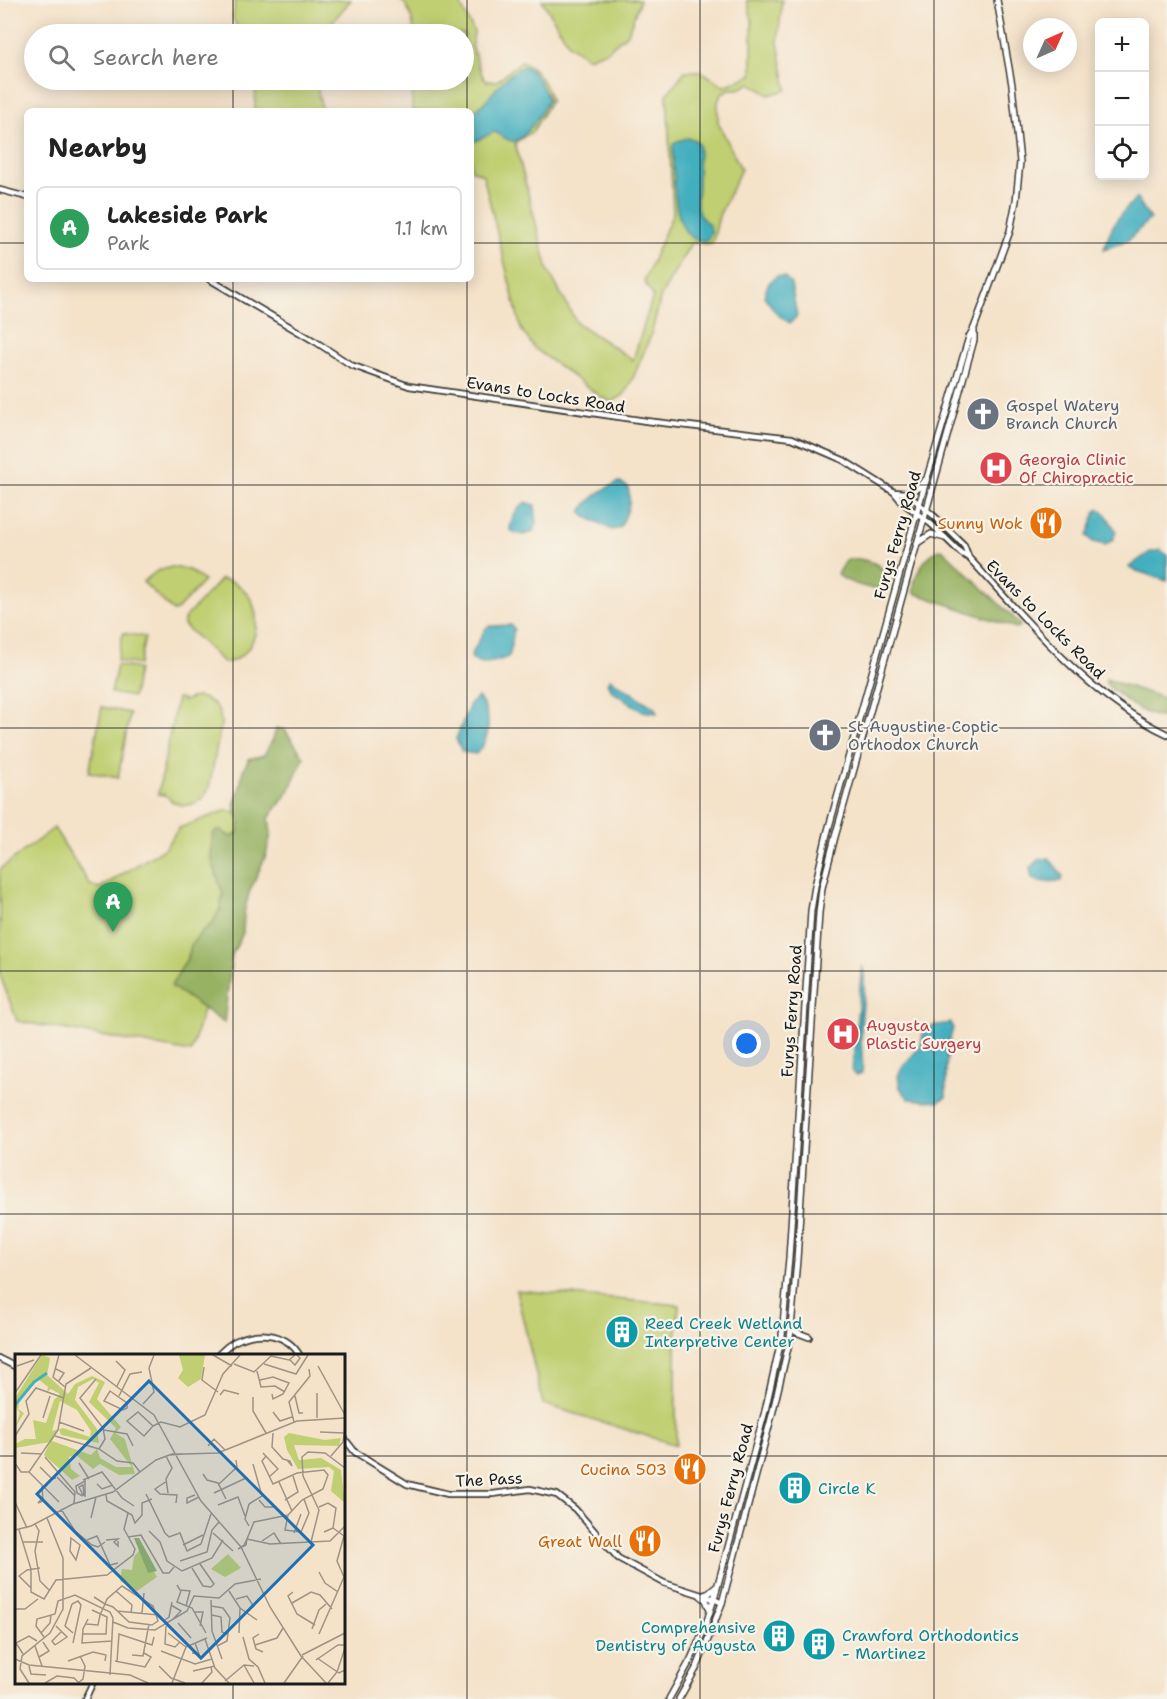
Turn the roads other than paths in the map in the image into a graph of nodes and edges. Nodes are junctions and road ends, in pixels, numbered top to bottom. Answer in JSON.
{"nodes":[{"id":1,"x":997,"y":0,"type":"edge"},
{"id":2,"x":0,"y":190,"type":"edge"},
{"id":3,"x":24,"y":196,"type":"edge"},
{"id":4,"x":214,"y":282,"type":"edge"},
{"id":5,"x":974,"y":328,"type":"junction"},
{"id":6,"x":928,"y":474,"type":"junction"},
{"id":7,"x":894,"y":492,"type":"junction"},
{"id":8,"x":906,"y":493,"type":"junction"},
{"id":9,"x":919,"y":504,"type":"junction"},
{"id":10,"x":927,"y":510,"type":"junction"},
{"id":11,"x":917,"y":514,"type":"junction"},
{"id":12,"x":924,"y":519,"type":"junction"},
{"id":13,"x":945,"y":538,"type":"junction"},
{"id":14,"x":917,"y":543,"type":"junction"},
{"id":15,"x":969,"y":558,"type":"junction"},
{"id":16,"x":1167,"y":734,"type":"edge"},
{"id":17,"x":791,"y":1323,"type":"junction"},
{"id":18,"x":809,"y":1337,"type":"dead end"},
{"id":19,"x":219,"y":1354,"type":"edge"},
{"id":20,"x":299,"y":1354,"type":"edge"},
{"id":21,"x":0,"y":1359,"type":"edge"},
{"id":22,"x":15,"y":1366,"type":"edge"},
{"id":23,"x":345,"y":1439,"type":"edge"},
{"id":24,"x":750,"y":1468,"type":"junction"},
{"id":25,"x":757,"y":1470,"type":"junction"},
{"id":26,"x":717,"y":1586,"type":"junction"},
{"id":27,"x":701,"y":1596,"type":"junction"},
{"id":28,"x":714,"y":1599,"type":"junction"},
{"id":29,"x":722,"y":1603,"type":"junction"},
{"id":30,"x":710,"y":1610,"type":"junction"},
{"id":31,"x":92,"y":1684,"type":"edge"},
{"id":32,"x":85,"y":1699,"type":"edge"},
{"id":33,"x":669,"y":1699,"type":"edge"},
{"id":34,"x":679,"y":1699,"type":"edge"}],
"edges":[{"from":1,"to":5,"type":"main road","name":"Furys Ferry Road"},
{"from":2,"to":3,"type":"street"},
{"from":4,"to":7,"type":"street","name":"Evans to Locks Road"},
{"from":5,"to":6,"type":"main road","name":"Furys Ferry Road"},
{"from":5,"to":10,"type":"main road","name":"Furys Ferry Road"},
{"from":6,"to":8,"type":"main road"},
{"from":6,"to":9,"type":"main road","name":"Furys Ferry Road"},
{"from":7,"to":8,"type":"street","name":"Evans to Locks Road"},
{"from":7,"to":11,"type":"street","name":"Evans to Locks Road"},
{"from":8,"to":9,"type":"street","name":"Evans to Locks Road"},
{"from":9,"to":10,"type":"street","name":"Evans to Locks Road"},
{"from":9,"to":11,"type":"main road","name":"Furys Ferry Road"},
{"from":10,"to":12,"type":"main road","name":"Furys Ferry Road"},
{"from":10,"to":15,"type":"street","name":"Evans to Locks Road"},
{"from":11,"to":12,"type":"street","name":"Evans to Locks Road"},
{"from":11,"to":24,"type":"main road","name":"Furys Ferry Road"},
{"from":12,"to":13,"type":"street","name":"Evans to Locks Road"},
{"from":12,"to":14,"type":"main road","name":"Furys Ferry Road"},
{"from":13,"to":14,"type":"main road"},
{"from":13,"to":15,"type":"street","name":"Evans to Locks Road"},
{"from":14,"to":17,"type":"main road","name":"Furys Ferry Road"},
{"from":15,"to":16,"type":"street","name":"Evans to Locks Road"},
{"from":17,"to":18,"type":"main road"},
{"from":17,"to":25,"type":"main road","name":"Furys Ferry Road"},
{"from":19,"to":20,"type":"street"},
{"from":21,"to":22,"type":"street"},
{"from":23,"to":27,"type":"street","name":"The Pass"},
{"from":24,"to":25,"type":"main road"},
{"from":24,"to":26,"type":"main road","name":"Furys Ferry Road"},
{"from":25,"to":29,"type":"main road","name":"Furys Ferry Road"},
{"from":26,"to":27,"type":"main road"},
{"from":26,"to":28,"type":"main road","name":"Furys Ferry Road"},
{"from":27,"to":28,"type":"street","name":"The Pass"},
{"from":27,"to":30,"type":"main road"},
{"from":28,"to":29,"type":"street","name":"The Pass"},
{"from":28,"to":30,"type":"main road","name":"Furys Ferry Road"},
{"from":29,"to":34,"type":"main road","name":"Furys Ferry Road"},
{"from":30,"to":33,"type":"main road","name":"Furys Ferry Road"},
{"from":31,"to":32,"type":"street"}]}
